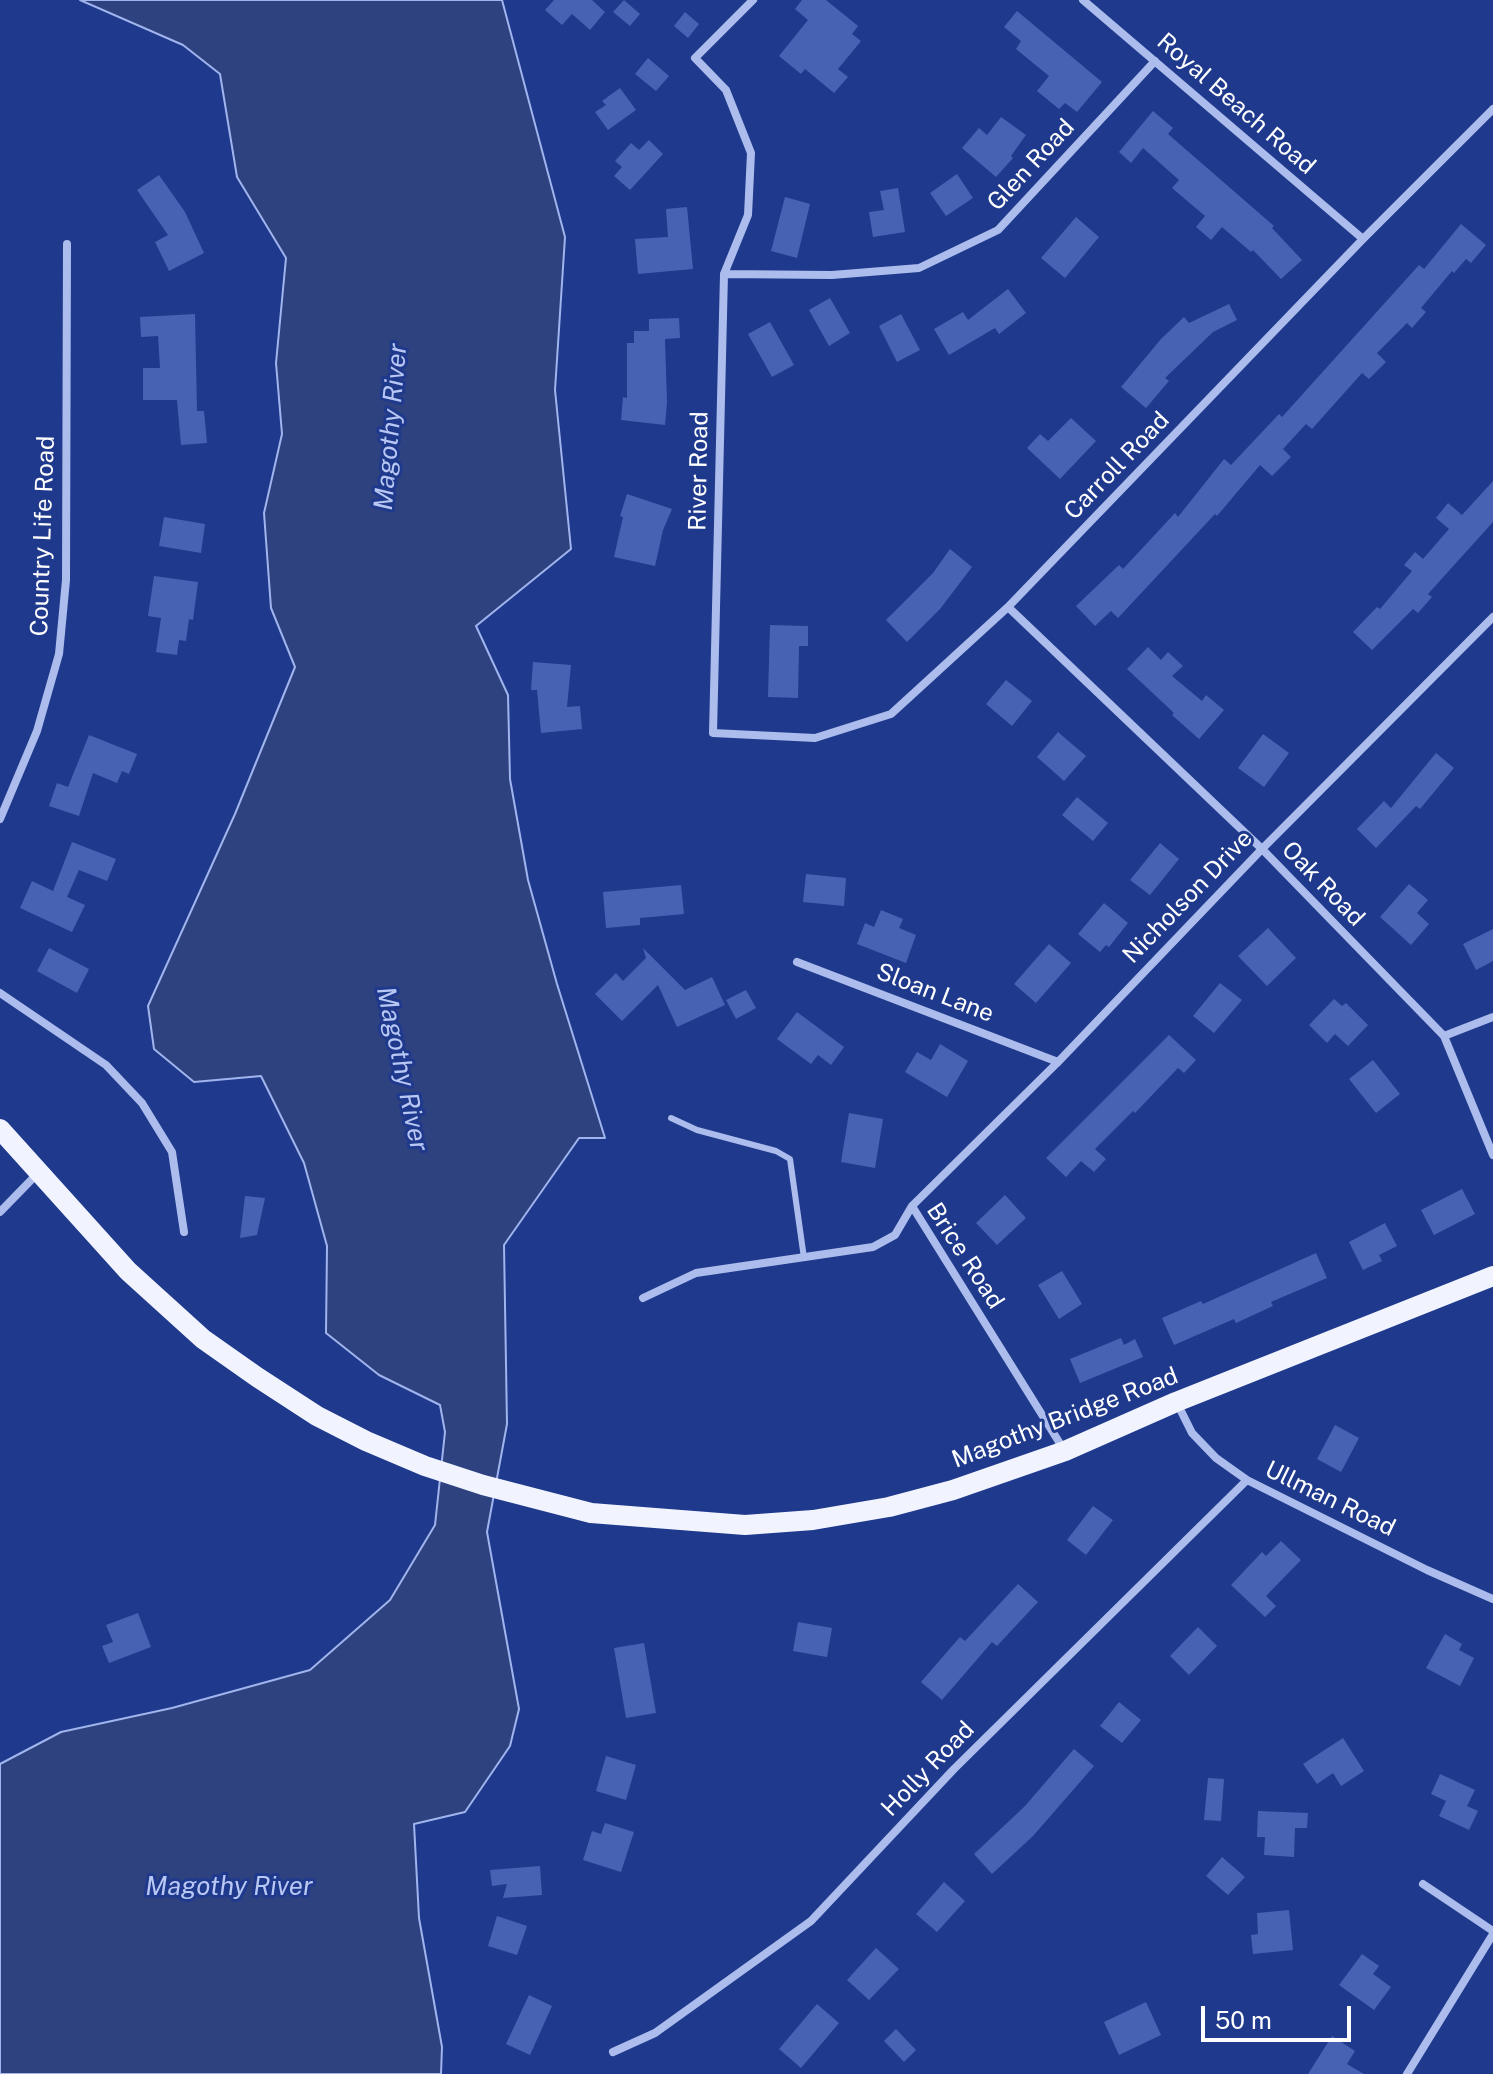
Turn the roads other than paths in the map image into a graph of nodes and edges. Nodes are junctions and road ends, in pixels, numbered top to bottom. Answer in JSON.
{"nodes":[{"id":1,"x":753,"y":0,"type":"edge"},
{"id":2,"x":1083,"y":0,"type":"edge"},
{"id":3,"x":1155,"y":61,"type":"junction"},
{"id":4,"x":1493,"y":109,"type":"edge"},
{"id":5,"x":1363,"y":239,"type":"junction"},
{"id":6,"x":67,"y":244,"type":"dead end"},
{"id":7,"x":724,"y":274,"type":"junction"},
{"id":8,"x":1008,"y":607,"type":"junction"},
{"id":9,"x":1493,"y":617,"type":"edge"},
{"id":10,"x":713,"y":733,"type":"joint"},
{"id":11,"x":0,"y":819,"type":"edge"},
{"id":12,"x":1262,"y":849,"type":"junction"},
{"id":13,"x":797,"y":962,"type":"dead end"},
{"id":14,"x":0,"y":993,"type":"edge"},
{"id":15,"x":1493,"y":1017,"type":"edge"},
{"id":16,"x":1444,"y":1036,"type":"junction"},
{"id":17,"x":1058,"y":1062,"type":"junction"},
{"id":18,"x":671,"y":1118,"type":"dead end"},
{"id":19,"x":0,"y":1129,"type":"edge"},
{"id":20,"x":1493,"y":1155,"type":"edge"},
{"id":21,"x":39,"y":1173,"type":"junction"},
{"id":22,"x":912,"y":1206,"type":"junction"},
{"id":23,"x":0,"y":1212,"type":"edge"},
{"id":24,"x":184,"y":1232,"type":"dead end"},
{"id":25,"x":804,"y":1258,"type":"junction"},
{"id":26,"x":1493,"y":1276,"type":"edge"},
{"id":27,"x":643,"y":1298,"type":"dead end"},
{"id":28,"x":1176,"y":1402,"type":"junction"},
{"id":29,"x":1065,"y":1451,"type":"junction"},
{"id":30,"x":1247,"y":1480,"type":"junction"},
{"id":31,"x":1493,"y":1599,"type":"edge"},
{"id":32,"x":1423,"y":1884,"type":"dead end"},
{"id":33,"x":1493,"y":1932,"type":"edge"},
{"id":34,"x":613,"y":2052,"type":"dead end"},
{"id":35,"x":1407,"y":2074,"type":"edge"}],
"edges":[{"from":1,"to":7,"type":"street","name":"River Road"},
{"from":2,"to":3,"type":"street","name":"Royal Beach Road"},
{"from":3,"to":5,"type":"street","name":"Royal Beach Road"},
{"from":3,"to":7,"type":"street","name":"Glen Road"},
{"from":4,"to":5,"type":"street","name":"Carroll Road"},
{"from":5,"to":8,"type":"street","name":"Carroll Road"},
{"from":6,"to":11,"type":"street","name":"Country Life Road"},
{"from":7,"to":10,"type":"street","name":"River Road"},
{"from":8,"to":10,"type":"street","name":"Carroll Road"},
{"from":8,"to":12,"type":"street","name":"Oak Road"},
{"from":9,"to":12,"type":"street","name":"Nicholson Drive"},
{"from":12,"to":16,"type":"street","name":"Oak Road"},
{"from":12,"to":17,"type":"street","name":"Nicholson Drive"},
{"from":13,"to":17,"type":"street","name":"Sloan Lane"},
{"from":14,"to":24,"type":"street"},
{"from":15,"to":16,"type":"street"},
{"from":16,"to":20,"type":"street","name":"Oak Road"},
{"from":17,"to":22,"type":"street","name":"Nicholson Drive"},
{"from":18,"to":25,"type":"lane"},
{"from":19,"to":21,"type":"main road","name":"Magothy Bridge Road"},
{"from":21,"to":23,"type":"street"},
{"from":21,"to":29,"type":"main road","name":"Magothy Bridge Road"},
{"from":22,"to":25,"type":"street","name":"Brice Road"},
{"from":22,"to":29,"type":"street","name":"Brice Road"},
{"from":25,"to":27,"type":"street","name":"Brice Road"},
{"from":26,"to":28,"type":"main road","name":"Magothy Bridge Road"},
{"from":28,"to":29,"type":"main road","name":"Magothy Bridge Road"},
{"from":28,"to":30,"type":"street","name":"Ullman Road"},
{"from":30,"to":31,"type":"street","name":"Ullman Road"},
{"from":30,"to":34,"type":"street","name":"Holly Road"},
{"from":32,"to":33,"type":"street"},
{"from":33,"to":35,"type":"street"}]}
